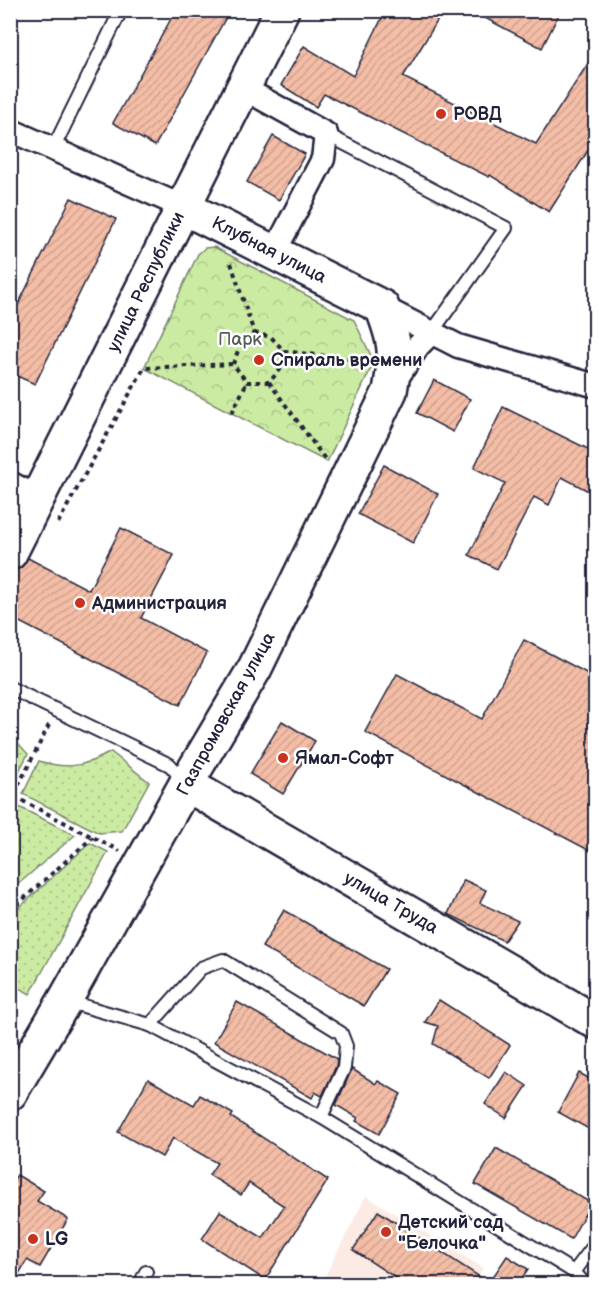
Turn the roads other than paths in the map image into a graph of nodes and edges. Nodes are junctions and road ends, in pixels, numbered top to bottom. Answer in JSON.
{"nodes":[{"id":1,"x":121,"y":10,"type":"edge"},
{"id":2,"x":282,"y":10,"type":"edge"},
{"id":3,"x":243,"y":87,"type":"junction"},
{"id":4,"x":10,"y":130,"type":"edge"},
{"id":5,"x":326,"y":134,"type":"junction"},
{"id":6,"x":53,"y":149,"type":"junction"},
{"id":7,"x":183,"y":207,"type":"junction"},
{"id":8,"x":274,"y":253,"type":"junction"},
{"id":9,"x":382,"y":307,"type":"junction"},
{"id":10,"x":432,"y":332,"type":"junction"},
{"id":11,"x":596,"y":386,"type":"edge"},
{"id":12,"x":390,"y":391,"type":"junction"},
{"id":13,"x":24,"y":490,"type":"edge"},
{"id":14,"x":10,"y":553,"type":"edge"},
{"id":15,"x":10,"y":688,"type":"edge"},
{"id":16,"x":186,"y":784,"type":"junction"},
{"id":17,"x":65,"y":1000,"type":"junction"},
{"id":18,"x":596,"y":1022,"type":"edge"},
{"id":19,"x":150,"y":1025,"type":"junction"},
{"id":20,"x":10,"y":1093,"type":"edge"},
{"id":21,"x":321,"y":1117,"type":"junction"},
{"id":22,"x":596,"y":1242,"type":"edge"},
{"id":23,"x":146,"y":1272,"type":"dead end"},
{"id":24,"x":574,"y":1272,"type":"junction"},
{"id":25,"x":140,"y":1284,"type":"edge"},
{"id":26,"x":585,"y":1284,"type":"edge"}],
"edges":[{"from":1,"to":6,"type":"lane"},
{"from":2,"to":3,"type":"street","name":"улица Республики"},
{"from":3,"to":5,"type":"street"},
{"from":3,"to":7,"type":"street","name":"улица Республики"},
{"from":4,"to":6,"type":"street","name":"Клубная улица"},
{"from":5,"to":8,"type":"street"},
{"from":5,"to":10,"type":"lane"},
{"from":6,"to":7,"type":"street","name":"Клубная улица"},
{"from":7,"to":8,"type":"street","name":"Клубная улица"},
{"from":7,"to":13,"type":"street","name":"улица Республики"},
{"from":8,"to":9,"type":"street","name":"Клубная улица"},
{"from":9,"to":10,"type":"street"},
{"from":9,"to":12,"type":"street"},
{"from":10,"to":11,"type":"street"},
{"from":10,"to":12,"type":"street","name":"Газпромовская улица"},
{"from":12,"to":16,"type":"street","name":"Газпромовская улица"},
{"from":13,"to":14,"type":"street","name":"улица Республики"},
{"from":15,"to":16,"type":"lane"},
{"from":16,"to":17,"type":"street","name":"Газпромовская улица"},
{"from":16,"to":18,"type":"street","name":"улица Труда"},
{"from":17,"to":19,"type":"lane"},
{"from":17,"to":20,"type":"street","name":"Газпромовская улица"},
{"from":19,"to":21,"type":"lane"},
{"from":19,"to":21,"type":"lane"},
{"from":21,"to":24,"type":"lane"},
{"from":22,"to":24,"type":"lane"},
{"from":23,"to":25,"type":"lane"},
{"from":24,"to":26,"type":"lane"}]}
